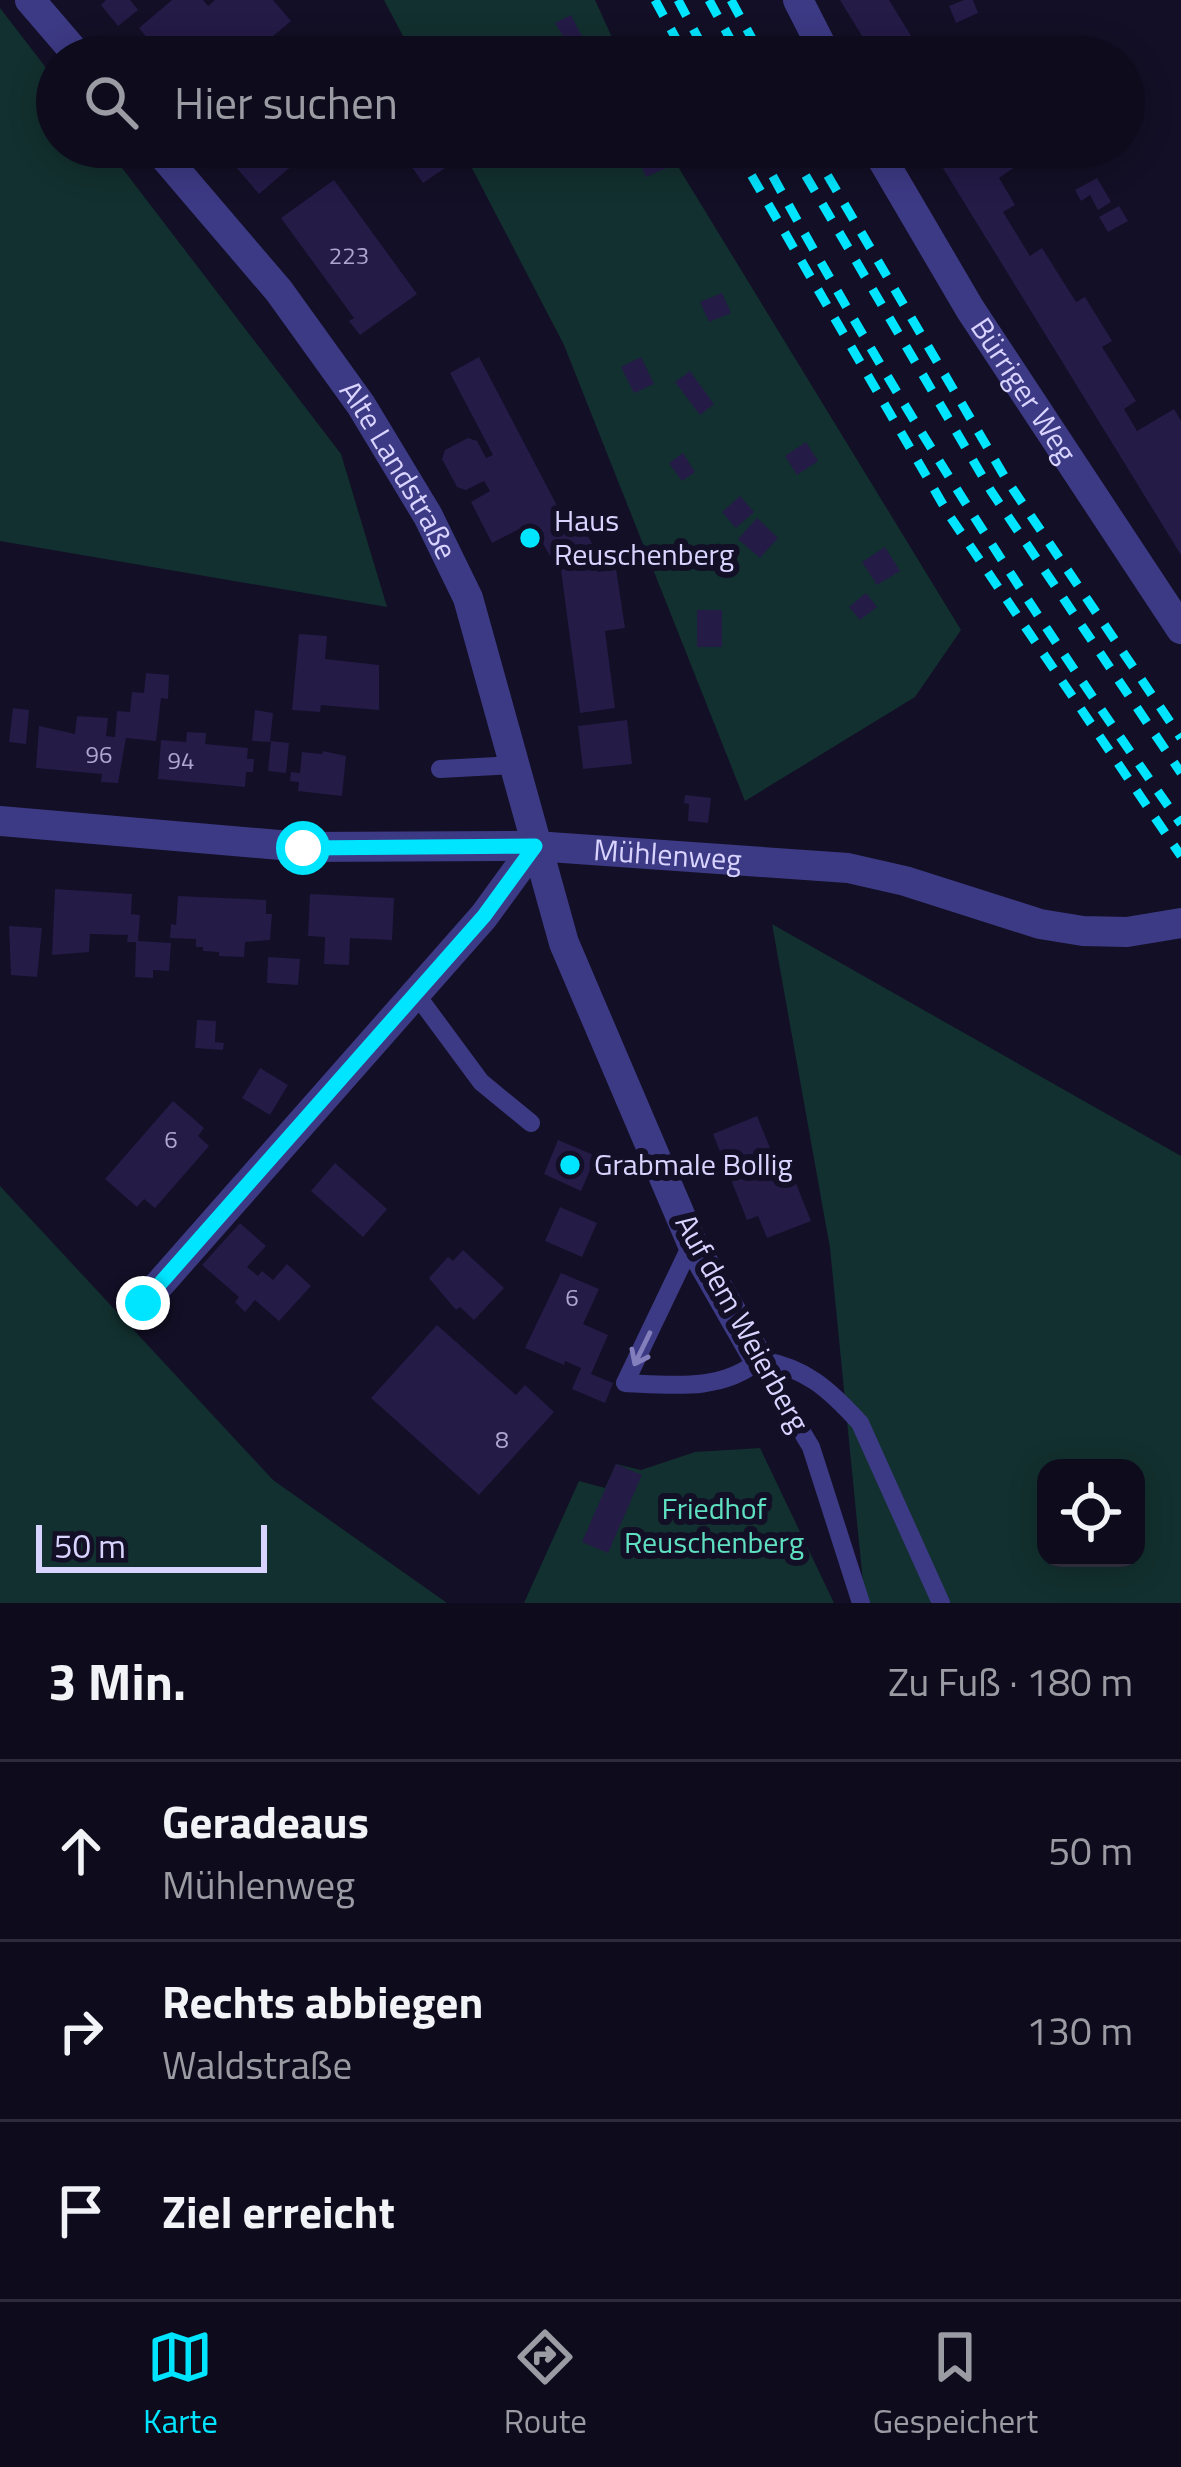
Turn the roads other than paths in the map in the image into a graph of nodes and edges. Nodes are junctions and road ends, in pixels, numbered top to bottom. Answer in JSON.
{"nodes":[{"id":1,"x":30,"y":0,"type":"edge"},
{"id":2,"x":798,"y":0,"type":"edge"},
{"id":3,"x":61,"y":36,"type":"edge"},
{"id":4,"x":816,"y":36,"type":"edge"},
{"id":5,"x":174,"y":168,"type":"edge"},
{"id":6,"x":887,"y":168,"type":"edge"},
{"id":7,"x":1181,"y":629,"type":"edge"},
{"id":8,"x":513,"y":765,"type":"junction"},
{"id":9,"x":440,"y":769,"type":"dead end"},
{"id":10,"x":0,"y":821,"type":"edge"},
{"id":11,"x":535,"y":846,"type":"junction"},
{"id":12,"x":1181,"y":923,"type":"edge"},
{"id":13,"x":416,"y":994,"type":"junction"},
{"id":14,"x":531,"y":1123,"type":"dead end"},
{"id":15,"x":692,"y":1243,"type":"junction"},
{"id":16,"x":143,"y":1303,"type":"dead end"},
{"id":17,"x":759,"y":1360,"type":"junction"},
{"id":18,"x":862,"y":1603,"type":"edge"},
{"id":19,"x":940,"y":1603,"type":"edge"}],
"edges":[{"from":1,"to":3,"type":"street"},
{"from":2,"to":4,"type":"street"},
{"from":5,"to":8,"type":"street","name":"Alte Landstraße"},
{"from":6,"to":7,"type":"street","name":"Bürriger Weg"},
{"from":8,"to":9,"type":"lane"},
{"from":8,"to":11,"type":"street","name":"Alte Landstraße"},
{"from":10,"to":11,"type":"street","name":"Mühlenweg"},
{"from":11,"to":12,"type":"street","name":"Mühlenweg"},
{"from":11,"to":13,"type":"street"},
{"from":11,"to":15,"type":"street","name":"Auf dem Weierberg"},
{"from":13,"to":14,"type":"lane"},
{"from":13,"to":16,"type":"street"},
{"from":15,"to":17,"type":"street","name":"Auf dem Weierberg"},
{"from":15,"to":17,"type":"lane","one_way":true},
{"from":17,"to":18,"type":"lane","name":"Auf dem Weierberg"},
{"from":17,"to":19,"type":"lane"}]}
